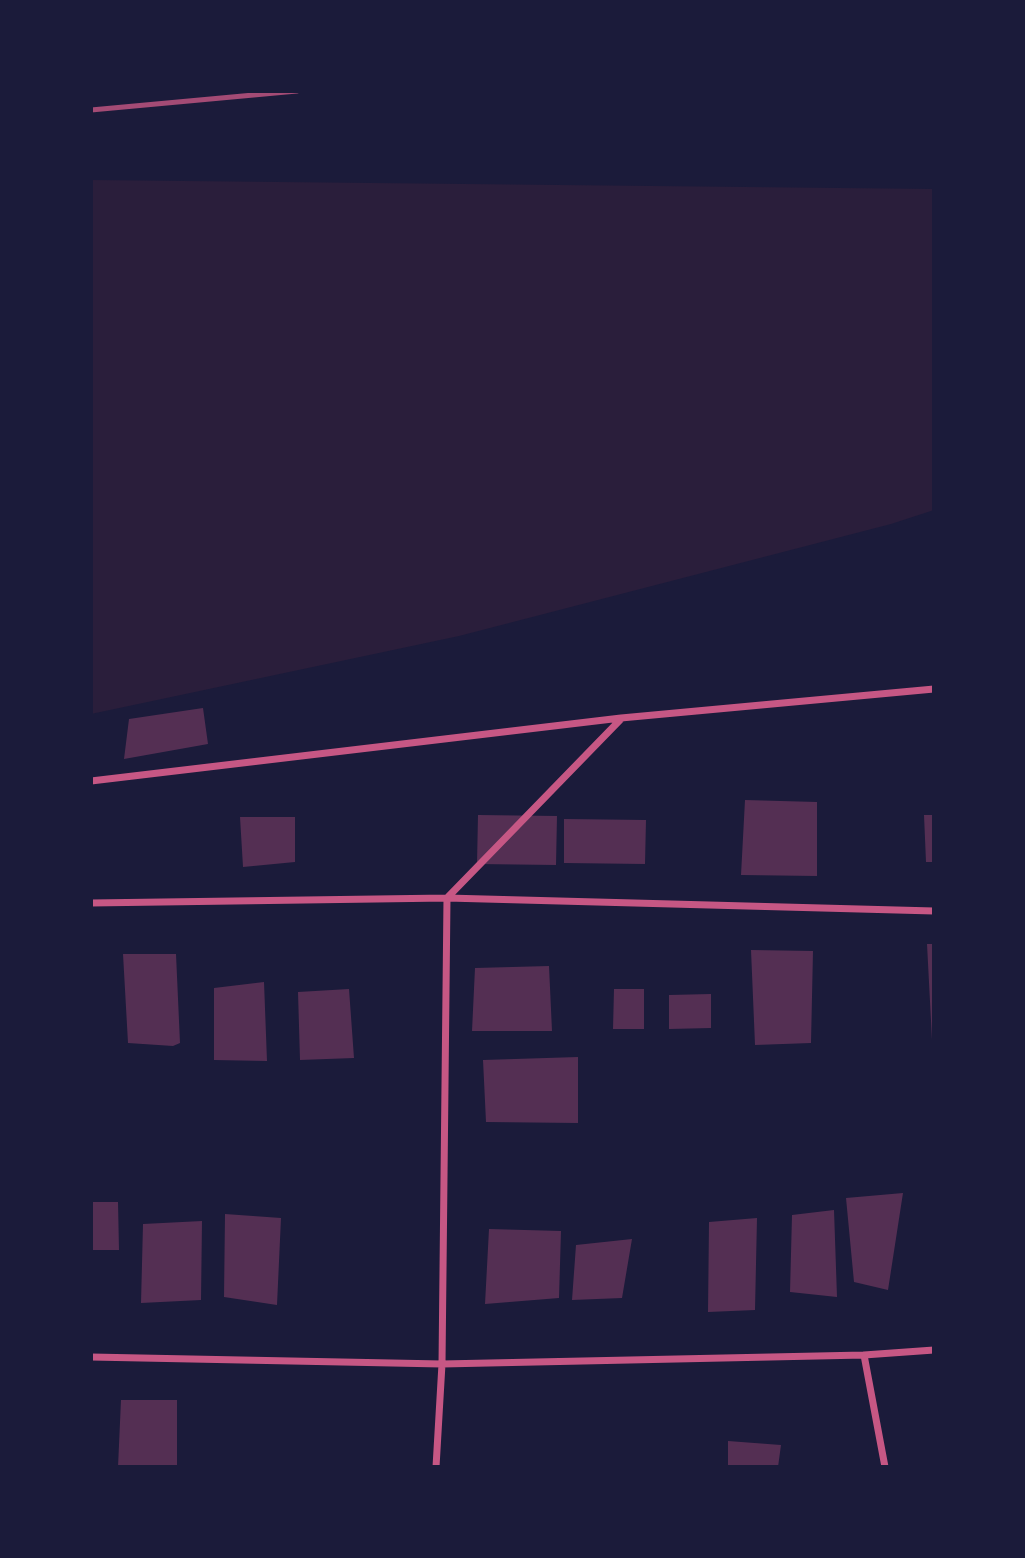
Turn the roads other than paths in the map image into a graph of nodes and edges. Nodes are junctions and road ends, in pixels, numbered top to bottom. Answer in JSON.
{"nodes":[{"id":1,"x":934,"y":689,"type":"edge"},
{"id":2,"x":621,"y":718,"type":"junction"},
{"id":3,"x":91,"y":781,"type":"edge"},
{"id":4,"x":447,"y":898,"type":"junction"},
{"id":5,"x":91,"y":903,"type":"edge"},
{"id":6,"x":934,"y":911,"type":"edge"},
{"id":7,"x":934,"y":1350,"type":"edge"},
{"id":8,"x":864,"y":1355,"type":"junction"},
{"id":9,"x":91,"y":1357,"type":"edge"},
{"id":10,"x":442,"y":1364,"type":"junction"},
{"id":11,"x":436,"y":1467,"type":"edge"},
{"id":12,"x":885,"y":1467,"type":"edge"}],
"edges":[{"from":1,"to":2,"type":"street"},
{"from":2,"to":3,"type":"street"},
{"from":2,"to":4,"type":"street"},
{"from":4,"to":5,"type":"street"},
{"from":4,"to":6,"type":"street"},
{"from":4,"to":10,"type":"street"},
{"from":7,"to":8,"type":"street"},
{"from":8,"to":10,"type":"street"},
{"from":8,"to":12,"type":"street"},
{"from":9,"to":10,"type":"street"},
{"from":10,"to":11,"type":"street"}]}
